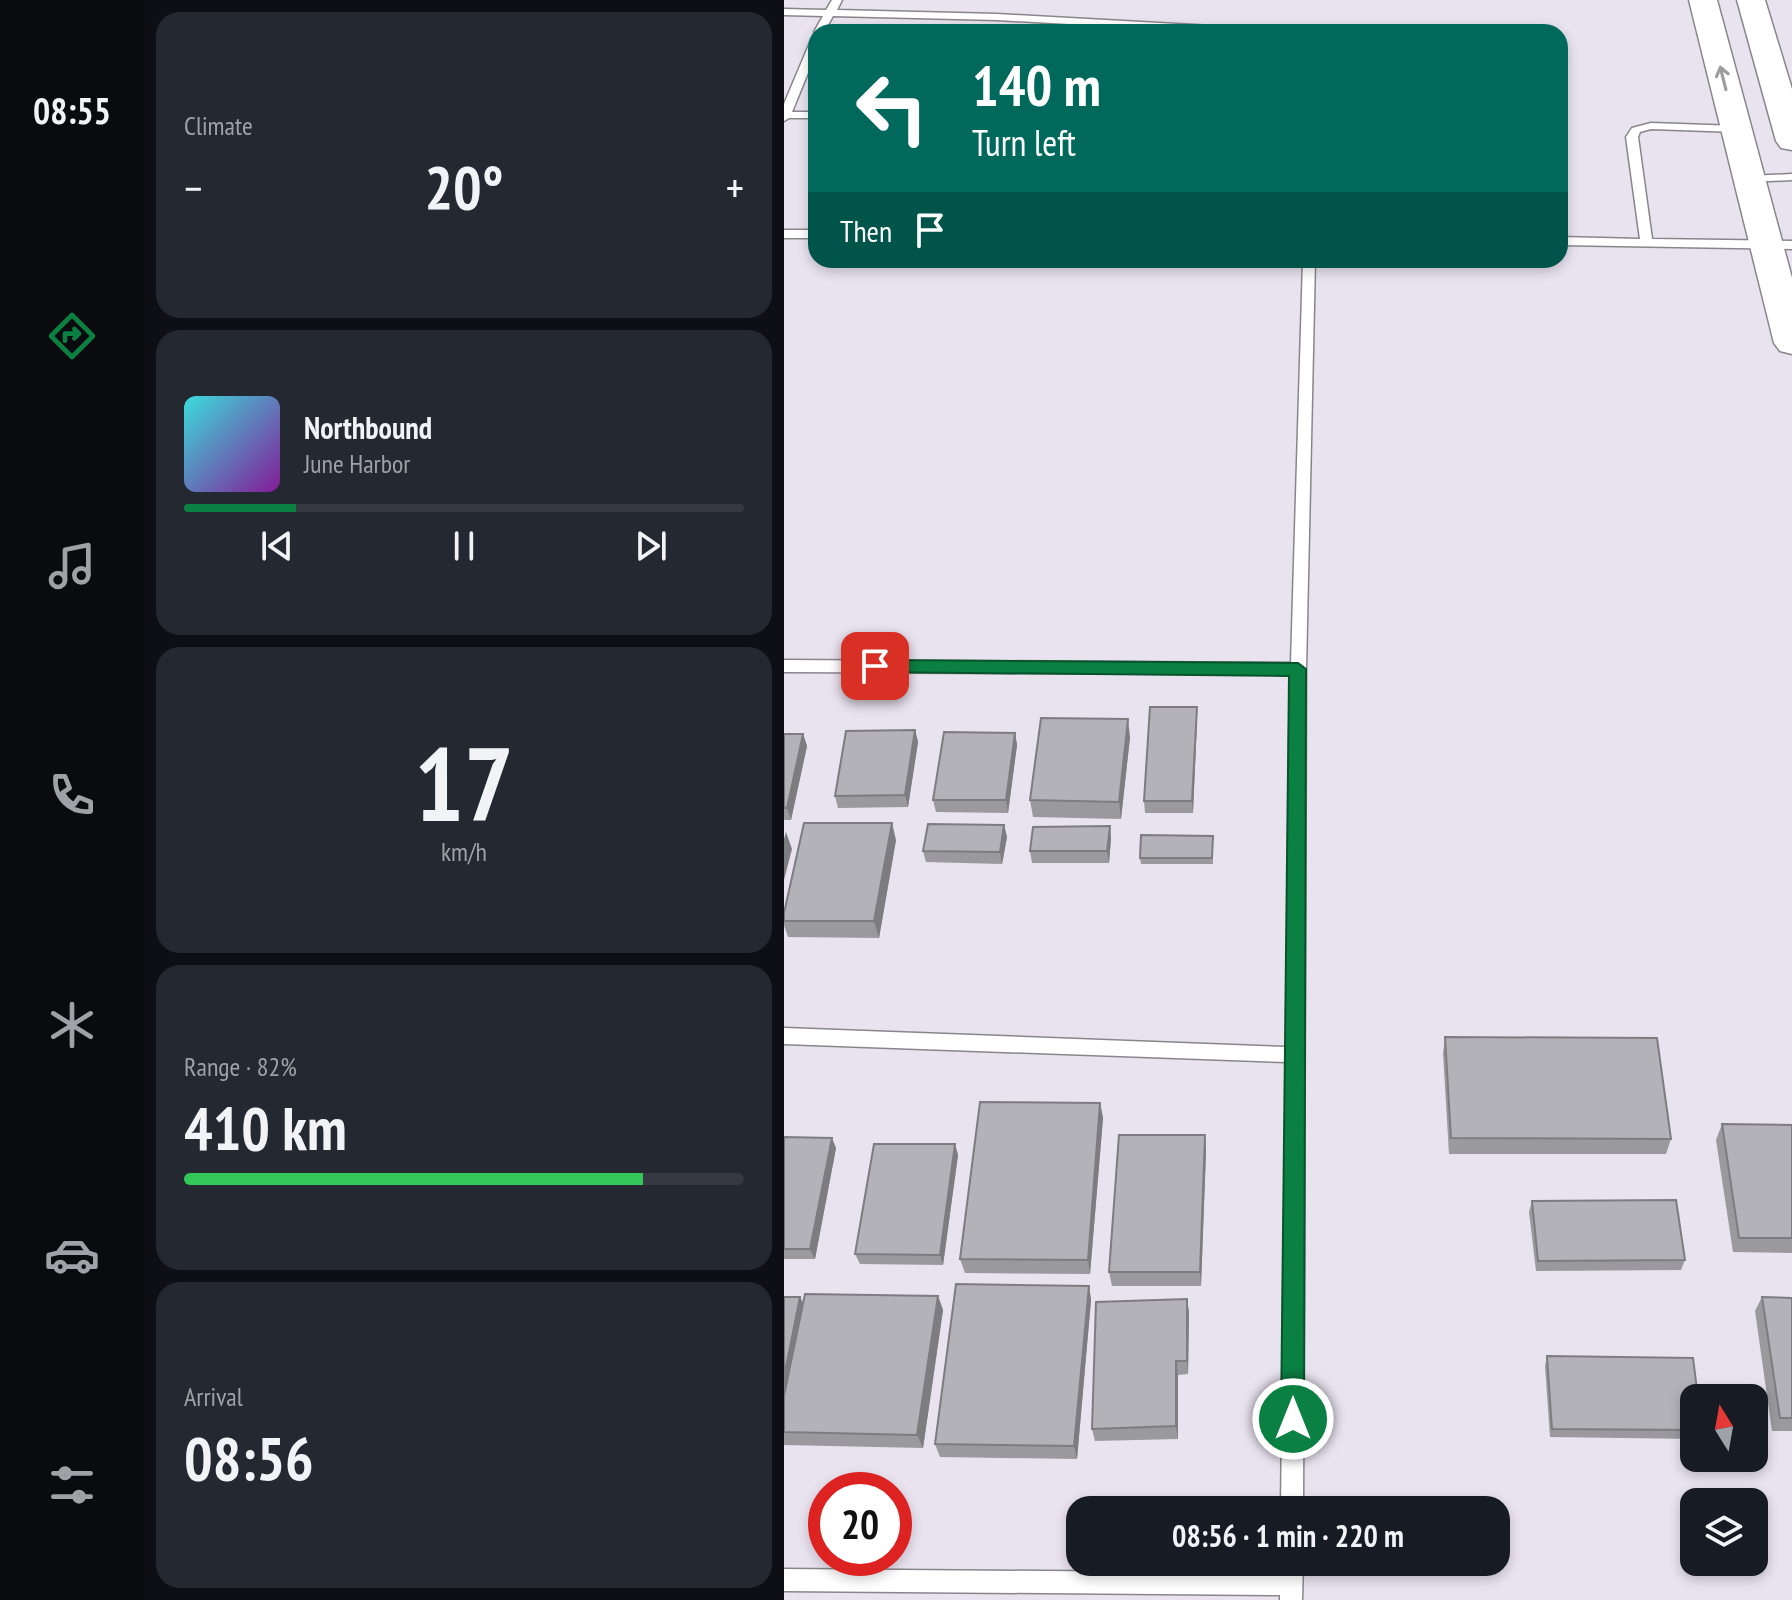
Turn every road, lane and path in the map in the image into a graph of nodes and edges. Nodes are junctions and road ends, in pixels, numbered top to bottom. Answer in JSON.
{"nodes":[{"id":1,"x":837,"y":0,"type":"edge"},
{"id":2,"x":1703,"y":0,"type":"edge"},
{"id":3,"x":1751,"y":0,"type":"edge"},
{"id":4,"x":784,"y":12,"type":"edge"},
{"id":5,"x":827,"y":13,"type":"junction"},
{"id":6,"x":822,"y":24,"type":"edge"},
{"id":7,"x":1123,"y":24,"type":"edge"},
{"id":8,"x":808,"y":59,"type":"edge"},
{"id":9,"x":808,"y":115,"type":"edge"},
{"id":10,"x":784,"y":116,"type":"edge"},
{"id":11,"x":1737,"y":129,"type":"junction"},
{"id":12,"x":1792,"y":141,"type":"edge"},
{"id":13,"x":1792,"y":177,"type":"edge"},
{"id":14,"x":1749,"y":179,"type":"junction"},
{"id":15,"x":784,"y":234,"type":"edge"},
{"id":16,"x":808,"y":234,"type":"edge"},
{"id":17,"x":1568,"y":241,"type":"edge"},
{"id":18,"x":1646,"y":242,"type":"junction"},
{"id":19,"x":1779,"y":245,"type":"edge"},
{"id":20,"x":1309,"y":268,"type":"edge"},
{"id":21,"x":1792,"y":343,"type":"edge"},
{"id":22,"x":784,"y":666,"type":"edge"},
{"id":23,"x":1298,"y":669,"type":"junction"},
{"id":24,"x":784,"y":1036,"type":"edge"},
{"id":25,"x":1295,"y":1055,"type":"junction"},
{"id":26,"x":1292,"y":1496,"type":"edge"},
{"id":27,"x":784,"y":1580,"type":"edge"},
{"id":28,"x":1291,"y":1582,"type":"edge"}],
"edges":[{"from":1,"to":5,"type":"lane"},
{"from":11,"to":2,"type":"street","one_way":true},
{"from":3,"to":12,"type":"street"},
{"from":4,"to":5,"type":"lane"},
{"from":5,"to":6,"type":"lane"},
{"from":5,"to":7,"type":"lane"},
{"from":8,"to":10,"type":"lane"},
{"from":9,"to":10,"type":"lane"},
{"from":11,"to":14,"type":"street"},
{"from":11,"to":18,"type":"lane"},
{"from":13,"to":14,"type":"lane"},
{"from":14,"to":19,"type":"street"},
{"from":15,"to":16,"type":"lane"},
{"from":17,"to":18,"type":"lane"},
{"from":18,"to":19,"type":"lane"},
{"from":19,"to":21,"type":"street"},
{"from":20,"to":23,"type":"lane"},
{"from":22,"to":23,"type":"lane"},
{"from":23,"to":25,"type":"lane"},
{"from":24,"to":25,"type":"lane"},
{"from":25,"to":26,"type":"lane"},
{"from":27,"to":28,"type":"lane"}]}
